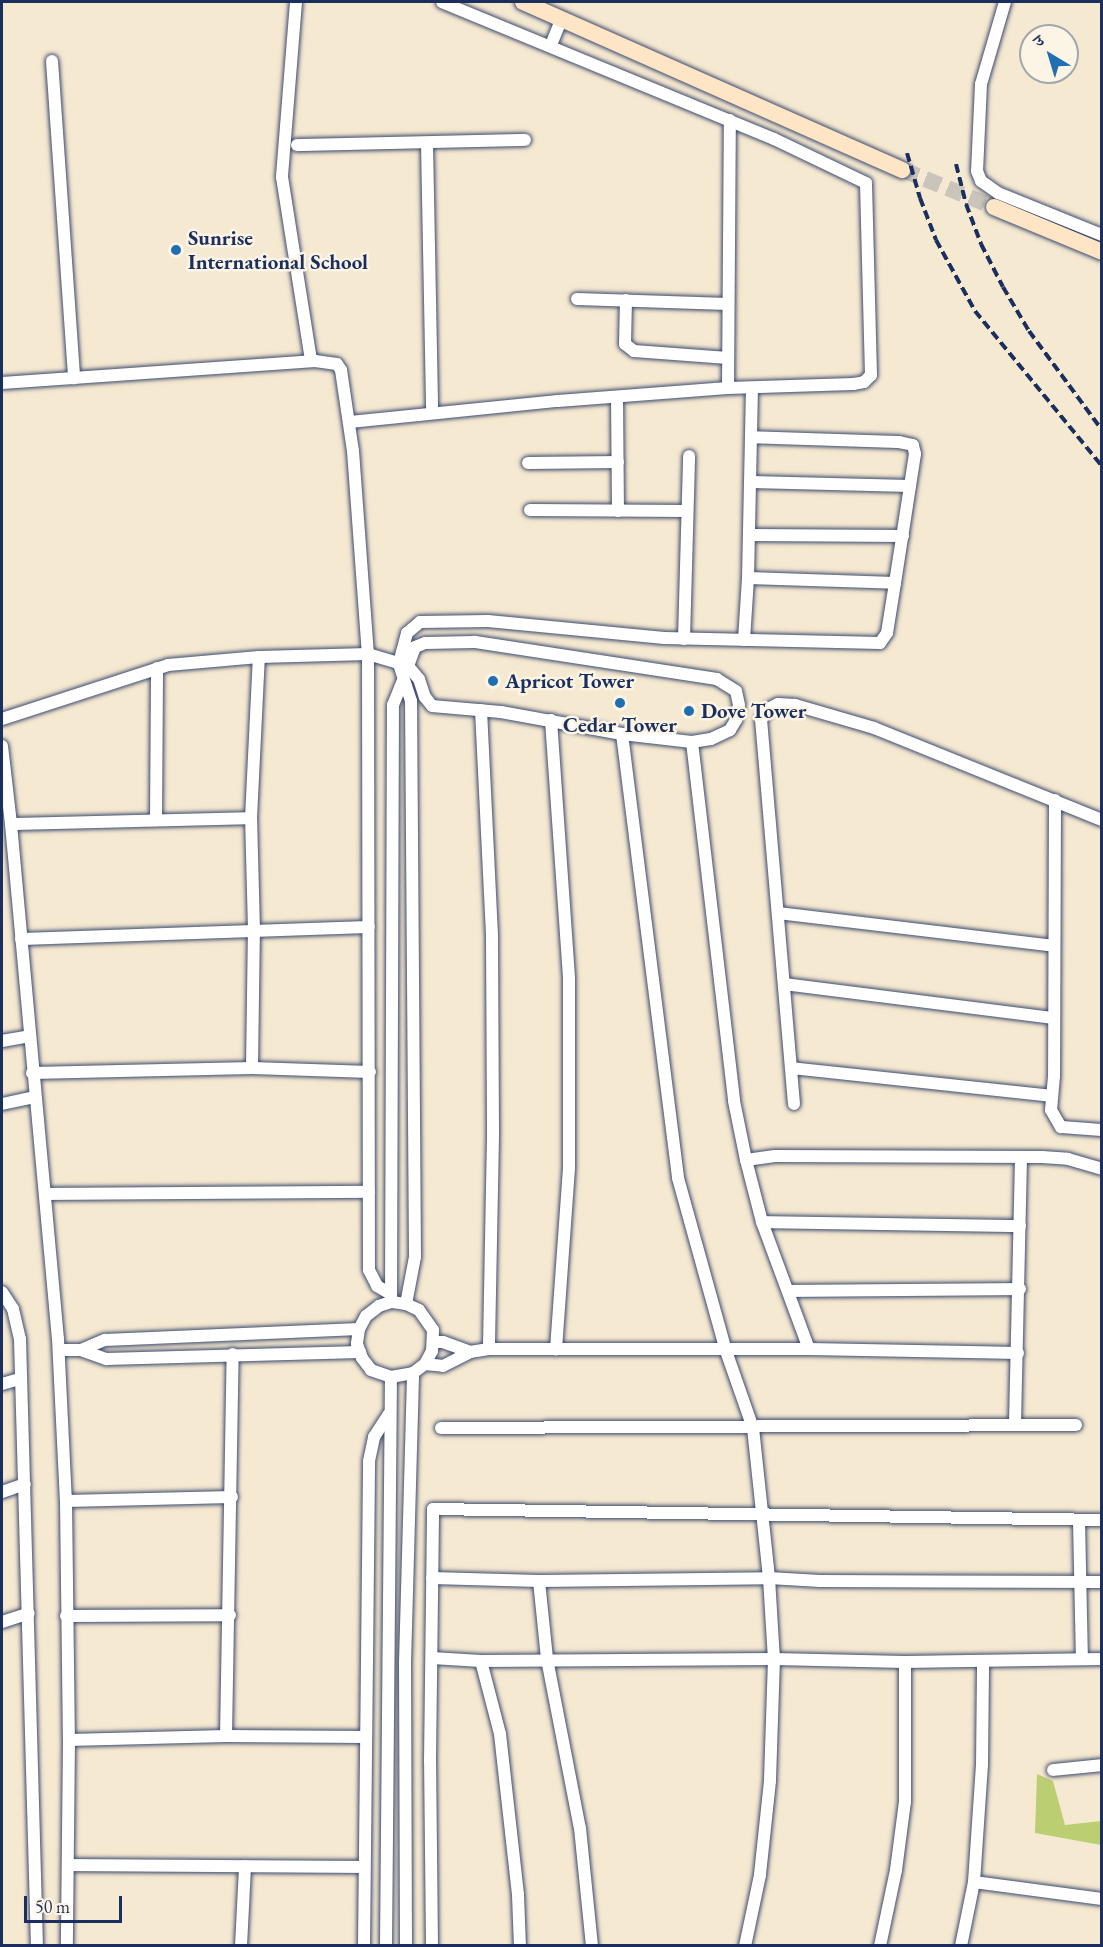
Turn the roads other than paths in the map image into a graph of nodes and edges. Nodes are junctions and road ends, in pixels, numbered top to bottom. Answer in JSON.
{"nodes":[{"id":1,"x":296,"y":2,"type":"edge"},
{"id":2,"x":442,"y":2,"type":"edge"},
{"id":3,"x":523,"y":2,"type":"edge"},
{"id":4,"x":1005,"y":2,"type":"edge"},
{"id":5,"x":561,"y":20,"type":"junction"},
{"id":6,"x":551,"y":45,"type":"junction"},
{"id":7,"x":52,"y":62,"type":"dead end"},
{"id":8,"x":730,"y":120,"type":"junction"},
{"id":9,"x":525,"y":140,"type":"dead end"},
{"id":10,"x":427,"y":143,"type":"junction"},
{"id":11,"x":297,"y":145,"type":"dead end"},
{"id":12,"x":903,"y":170,"type":"tunnel mouth"},
{"id":13,"x":994,"y":207,"type":"tunnel mouth"},
{"id":14,"x":1101,"y":235,"type":"edge"},
{"id":15,"x":1101,"y":252,"type":"edge"},
{"id":16,"x":577,"y":298,"type":"dead end"},
{"id":17,"x":626,"y":300,"type":"junction"},
{"id":18,"x":728,"y":304,"type":"junction"},
{"id":19,"x":728,"y":358,"type":"junction"},
{"id":20,"x":311,"y":361,"type":"junction"},
{"id":21,"x":74,"y":378,"type":"junction"},
{"id":22,"x":2,"y":383,"type":"edge"},
{"id":23,"x":728,"y":388,"type":"junction"},
{"id":24,"x":752,"y":388,"type":"junction"},
{"id":25,"x":617,"y":397,"type":"junction"},
{"id":26,"x":432,"y":413,"type":"junction"},
{"id":27,"x":350,"y":422,"type":"junction"},
{"id":28,"x":752,"y":437,"type":"junction"},
{"id":29,"x":689,"y":456,"type":"dead end"},
{"id":30,"x":618,"y":462,"type":"junction"},
{"id":31,"x":528,"y":463,"type":"dead end"},
{"id":32,"x":751,"y":482,"type":"junction"},
{"id":33,"x":910,"y":486,"type":"junction"},
{"id":34,"x":530,"y":510,"type":"dead end"},
{"id":35,"x":618,"y":511,"type":"junction"},
{"id":36,"x":687,"y":511,"type":"junction"},
{"id":37,"x":750,"y":535,"type":"junction"},
{"id":38,"x":903,"y":536,"type":"junction"},
{"id":39,"x":748,"y":578,"type":"junction"},
{"id":40,"x":895,"y":583,"type":"junction"},
{"id":41,"x":684,"y":639,"type":"junction"},
{"id":42,"x":744,"y":640,"type":"junction"},
{"id":43,"x":368,"y":654,"type":"junction"},
{"id":44,"x":259,"y":657,"type":"junction"},
{"id":45,"x":403,"y":664,"type":"junction"},
{"id":46,"x":157,"y":669,"type":"junction"},
{"id":47,"x":403,"y":680,"type":"junction"},
{"id":48,"x":481,"y":710,"type":"junction"},
{"id":49,"x":2,"y":719,"type":"edge"},
{"id":50,"x":551,"y":720,"type":"junction"},
{"id":51,"x":622,"y":734,"type":"junction"},
{"id":52,"x":692,"y":742,"type":"junction"},
{"id":53,"x":2,"y":746,"type":"edge"},
{"id":54,"x":1055,"y":800,"type":"junction"},
{"id":55,"x":251,"y":818,"type":"junction"},
{"id":56,"x":156,"y":819,"type":"junction"},
{"id":57,"x":1101,"y":820,"type":"edge"},
{"id":58,"x":11,"y":824,"type":"junction"},
{"id":59,"x":778,"y":913,"type":"junction"},
{"id":60,"x":369,"y":927,"type":"junction"},
{"id":61,"x":254,"y":930,"type":"junction"},
{"id":62,"x":21,"y":939,"type":"junction"},
{"id":63,"x":1054,"y":946,"type":"junction"},
{"id":64,"x":784,"y":984,"type":"junction"},
{"id":65,"x":1053,"y":1018,"type":"junction"},
{"id":66,"x":30,"y":1036,"type":"junction"},
{"id":67,"x":2,"y":1041,"type":"edge"},
{"id":68,"x":252,"y":1068,"type":"junction"},
{"id":69,"x":791,"y":1068,"type":"junction"},
{"id":70,"x":32,"y":1072,"type":"junction"},
{"id":71,"x":370,"y":1072,"type":"junction"},
{"id":72,"x":1052,"y":1096,"type":"junction"},
{"id":73,"x":35,"y":1097,"type":"junction"},
{"id":74,"x":2,"y":1104,"type":"edge"},
{"id":75,"x":794,"y":1104,"type":"dead end"},
{"id":76,"x":1101,"y":1130,"type":"edge"},
{"id":77,"x":1021,"y":1157,"type":"junction"},
{"id":78,"x":746,"y":1160,"type":"junction"},
{"id":79,"x":1101,"y":1169,"type":"edge"},
{"id":80,"x":369,"y":1192,"type":"junction"},
{"id":81,"x":45,"y":1194,"type":"junction"},
{"id":82,"x":762,"y":1222,"type":"junction"},
{"id":83,"x":1020,"y":1226,"type":"junction"},
{"id":84,"x":1020,"y":1289,"type":"junction"},
{"id":85,"x":788,"y":1291,"type":"junction"},
{"id":86,"x":2,"y":1292,"type":"edge"},
{"id":87,"x":391,"y":1298,"type":"junction"},
{"id":88,"x":406,"y":1304,"type":"junction"},
{"id":89,"x":359,"y":1329,"type":"junction"},
{"id":90,"x":433,"y":1342,"type":"junction"},
{"id":91,"x":809,"y":1349,"type":"junction"},
{"id":92,"x":59,"y":1350,"type":"junction"},
{"id":93,"x":81,"y":1350,"type":"junction"},
{"id":94,"x":489,"y":1350,"type":"junction"},
{"id":95,"x":556,"y":1350,"type":"junction"},
{"id":96,"x":726,"y":1351,"type":"junction"},
{"id":97,"x":360,"y":1352,"type":"junction"},
{"id":98,"x":470,"y":1352,"type":"junction"},
{"id":99,"x":1018,"y":1353,"type":"junction"},
{"id":100,"x":232,"y":1354,"type":"junction"},
{"id":101,"x":425,"y":1364,"type":"junction"},
{"id":102,"x":413,"y":1373,"type":"junction"},
{"id":103,"x":391,"y":1377,"type":"junction"},
{"id":104,"x":20,"y":1379,"type":"junction"},
{"id":105,"x":2,"y":1384,"type":"edge"},
{"id":106,"x":389,"y":1414,"type":"junction"},
{"id":107,"x":1015,"y":1423,"type":"junction"},
{"id":108,"x":1076,"y":1425,"type":"dead end"},
{"id":109,"x":441,"y":1428,"type":"dead end"},
{"id":110,"x":753,"y":1428,"type":"junction"},
{"id":111,"x":25,"y":1484,"type":"junction"},
{"id":112,"x":2,"y":1492,"type":"edge"},
{"id":113,"x":232,"y":1497,"type":"junction"},
{"id":114,"x":66,"y":1501,"type":"junction"},
{"id":115,"x":762,"y":1514,"type":"junction"},
{"id":116,"x":1079,"y":1520,"type":"junction"},
{"id":117,"x":1101,"y":1520,"type":"edge"},
{"id":118,"x":432,"y":1578,"type":"junction"},
{"id":119,"x":769,"y":1578,"type":"junction"},
{"id":120,"x":539,"y":1581,"type":"junction"},
{"id":121,"x":1080,"y":1582,"type":"junction"},
{"id":122,"x":1101,"y":1582,"type":"edge"},
{"id":123,"x":28,"y":1613,"type":"junction"},
{"id":124,"x":230,"y":1615,"type":"junction"},
{"id":125,"x":66,"y":1616,"type":"junction"},
{"id":126,"x":2,"y":1622,"type":"edge"},
{"id":127,"x":432,"y":1658,"type":"junction"},
{"id":128,"x":1082,"y":1658,"type":"junction"},
{"id":129,"x":548,"y":1659,"type":"junction"},
{"id":130,"x":774,"y":1659,"type":"junction"},
{"id":131,"x":1101,"y":1659,"type":"edge"},
{"id":132,"x":481,"y":1661,"type":"junction"},
{"id":133,"x":905,"y":1662,"type":"junction"},
{"id":134,"x":983,"y":1662,"type":"junction"},
{"id":135,"x":226,"y":1736,"type":"junction"},
{"id":136,"x":366,"y":1737,"type":"junction"},
{"id":137,"x":69,"y":1740,"type":"junction"},
{"id":138,"x":1101,"y":1766,"type":"edge"},
{"id":139,"x":1053,"y":1770,"type":"dead end"},
{"id":140,"x":68,"y":1865,"type":"junction"},
{"id":141,"x":244,"y":1866,"type":"junction"},
{"id":142,"x":364,"y":1867,"type":"junction"},
{"id":143,"x":974,"y":1882,"type":"junction"},
{"id":144,"x":1101,"y":1899,"type":"edge"},
{"id":145,"x":37,"y":1946,"type":"edge"},
{"id":146,"x":67,"y":1946,"type":"edge"},
{"id":147,"x":241,"y":1946,"type":"edge"},
{"id":148,"x":364,"y":1946,"type":"edge"},
{"id":149,"x":386,"y":1946,"type":"edge"},
{"id":150,"x":406,"y":1946,"type":"edge"},
{"id":151,"x":432,"y":1946,"type":"edge"},
{"id":152,"x":520,"y":1946,"type":"edge"},
{"id":153,"x":592,"y":1946,"type":"edge"},
{"id":154,"x":745,"y":1946,"type":"edge"},
{"id":155,"x":880,"y":1946,"type":"edge"},
{"id":156,"x":961,"y":1946,"type":"edge"}],
"edges":[{"from":1,"to":20,"type":"street"},
{"from":2,"to":6,"type":"street"},
{"from":3,"to":5,"type":"street"},
{"from":4,"to":14,"type":"street"},
{"from":5,"to":6,"type":"street"},
{"from":5,"to":12,"type":"street"},
{"from":6,"to":8,"type":"street"},
{"from":7,"to":21,"type":"street"},
{"from":8,"to":18,"type":"street"},
{"from":8,"to":24,"type":"street"},
{"from":9,"to":10,"type":"street"},
{"from":10,"to":11,"type":"street"},
{"from":10,"to":26,"type":"street"},
{"from":13,"to":15,"type":"street"},
{"from":16,"to":17,"type":"street"},
{"from":17,"to":18,"type":"street"},
{"from":17,"to":19,"type":"street"},
{"from":18,"to":19,"type":"street"},
{"from":19,"to":23,"type":"street"},
{"from":20,"to":21,"type":"street"},
{"from":20,"to":27,"type":"street"},
{"from":21,"to":22,"type":"street"},
{"from":23,"to":24,"type":"street"},
{"from":23,"to":25,"type":"street"},
{"from":24,"to":28,"type":"street"},
{"from":25,"to":26,"type":"street"},
{"from":25,"to":30,"type":"street"},
{"from":26,"to":27,"type":"street"},
{"from":27,"to":43,"type":"street"},
{"from":28,"to":32,"type":"street"},
{"from":28,"to":33,"type":"street"},
{"from":29,"to":36,"type":"street"},
{"from":30,"to":31,"type":"street"},
{"from":30,"to":35,"type":"street"},
{"from":32,"to":33,"type":"street"},
{"from":32,"to":37,"type":"street"},
{"from":33,"to":38,"type":"street"},
{"from":34,"to":35,"type":"street"},
{"from":35,"to":36,"type":"street"},
{"from":36,"to":41,"type":"street"},
{"from":37,"to":38,"type":"street"},
{"from":37,"to":39,"type":"street"},
{"from":38,"to":40,"type":"street"},
{"from":39,"to":40,"type":"street"},
{"from":39,"to":42,"type":"street"},
{"from":40,"to":42,"type":"street"},
{"from":41,"to":42,"type":"street"},
{"from":41,"to":45,"type":"street"},
{"from":43,"to":44,"type":"street"},
{"from":43,"to":45,"type":"street"},
{"from":43,"to":60,"type":"street"},
{"from":44,"to":46,"type":"street"},
{"from":44,"to":55,"type":"street"},
{"from":45,"to":47,"type":"street"},
{"from":45,"to":48,"type":"street"},
{"from":45,"to":52,"type":"street"},
{"from":46,"to":49,"type":"street"},
{"from":46,"to":56,"type":"street"},
{"from":47,"to":87,"type":"street"},
{"from":47,"to":88,"type":"street"},
{"from":48,"to":50,"type":"street"},
{"from":48,"to":94,"type":"street"},
{"from":50,"to":51,"type":"street"},
{"from":50,"to":95,"type":"street"},
{"from":51,"to":52,"type":"street"},
{"from":51,"to":96,"type":"street"},
{"from":52,"to":78,"type":"street"},
{"from":53,"to":58,"type":"street"},
{"from":54,"to":57,"type":"street"},
{"from":54,"to":59,"type":"street"},
{"from":54,"to":63,"type":"street"},
{"from":55,"to":56,"type":"street"},
{"from":55,"to":61,"type":"street"},
{"from":56,"to":58,"type":"street"},
{"from":58,"to":62,"type":"street"},
{"from":59,"to":63,"type":"street"},
{"from":59,"to":64,"type":"street"},
{"from":60,"to":61,"type":"street"},
{"from":60,"to":71,"type":"street"},
{"from":61,"to":62,"type":"street"},
{"from":61,"to":68,"type":"street"},
{"from":62,"to":66,"type":"street"},
{"from":63,"to":65,"type":"street"},
{"from":64,"to":65,"type":"street"},
{"from":64,"to":69,"type":"street"},
{"from":65,"to":72,"type":"street"},
{"from":66,"to":67,"type":"street"},
{"from":66,"to":70,"type":"street"},
{"from":68,"to":70,"type":"street"},
{"from":68,"to":71,"type":"street"},
{"from":69,"to":72,"type":"street"},
{"from":69,"to":75,"type":"street"},
{"from":70,"to":73,"type":"street"},
{"from":71,"to":80,"type":"street"},
{"from":72,"to":76,"type":"street"},
{"from":73,"to":74,"type":"street"},
{"from":73,"to":81,"type":"street"},
{"from":77,"to":78,"type":"street"},
{"from":77,"to":79,"type":"street"},
{"from":77,"to":83,"type":"street"},
{"from":78,"to":82,"type":"street"},
{"from":80,"to":81,"type":"street"},
{"from":80,"to":87,"type":"street"},
{"from":81,"to":92,"type":"street"},
{"from":82,"to":83,"type":"street"},
{"from":82,"to":85,"type":"street"},
{"from":83,"to":84,"type":"street"},
{"from":84,"to":85,"type":"street"},
{"from":84,"to":99,"type":"street"},
{"from":85,"to":91,"type":"street"},
{"from":86,"to":104,"type":"street"},
{"from":87,"to":88,"type":"street"},
{"from":87,"to":89,"type":"street"},
{"from":88,"to":90,"type":"street"},
{"from":89,"to":93,"type":"street"},
{"from":89,"to":97,"type":"street"},
{"from":90,"to":98,"type":"street"},
{"from":90,"to":101,"type":"street"},
{"from":91,"to":96,"type":"street"},
{"from":91,"to":99,"type":"street"},
{"from":92,"to":93,"type":"street"},
{"from":92,"to":114,"type":"street"},
{"from":93,"to":100,"type":"street"},
{"from":94,"to":95,"type":"street"},
{"from":94,"to":98,"type":"street"},
{"from":95,"to":96,"type":"street"},
{"from":96,"to":110,"type":"street"},
{"from":97,"to":100,"type":"street"},
{"from":97,"to":103,"type":"street"},
{"from":98,"to":101,"type":"street"},
{"from":99,"to":107,"type":"street"},
{"from":100,"to":113,"type":"street"},
{"from":101,"to":102,"type":"street"},
{"from":102,"to":103,"type":"street"},
{"from":102,"to":150,"type":"street"},
{"from":103,"to":106,"type":"street"},
{"from":104,"to":105,"type":"street"},
{"from":104,"to":111,"type":"street"},
{"from":106,"to":136,"type":"street"},
{"from":106,"to":149,"type":"street"},
{"from":107,"to":108,"type":"street"},
{"from":107,"to":110,"type":"street"},
{"from":109,"to":110,"type":"street"},
{"from":110,"to":115,"type":"street"},
{"from":111,"to":112,"type":"street"},
{"from":111,"to":123,"type":"street"},
{"from":113,"to":114,"type":"street"},
{"from":113,"to":124,"type":"street"},
{"from":114,"to":125,"type":"street"},
{"from":115,"to":116,"type":"street"},
{"from":115,"to":118,"type":"street"},
{"from":115,"to":119,"type":"street"},
{"from":116,"to":117,"type":"street"},
{"from":116,"to":121,"type":"street"},
{"from":118,"to":120,"type":"street"},
{"from":118,"to":127,"type":"street"},
{"from":119,"to":120,"type":"street"},
{"from":119,"to":121,"type":"street"},
{"from":119,"to":130,"type":"street"},
{"from":120,"to":129,"type":"street"},
{"from":121,"to":122,"type":"street"},
{"from":121,"to":128,"type":"street"},
{"from":123,"to":126,"type":"street"},
{"from":123,"to":145,"type":"street"},
{"from":124,"to":125,"type":"street"},
{"from":124,"to":135,"type":"street"},
{"from":125,"to":137,"type":"street"},
{"from":127,"to":132,"type":"street"},
{"from":127,"to":151,"type":"street"},
{"from":128,"to":131,"type":"street"},
{"from":128,"to":134,"type":"street"},
{"from":129,"to":130,"type":"street"},
{"from":129,"to":132,"type":"street"},
{"from":129,"to":153,"type":"street"},
{"from":130,"to":133,"type":"street"},
{"from":130,"to":154,"type":"street"},
{"from":132,"to":152,"type":"street"},
{"from":133,"to":134,"type":"street"},
{"from":133,"to":155,"type":"street"},
{"from":134,"to":143,"type":"street"},
{"from":135,"to":136,"type":"street"},
{"from":135,"to":137,"type":"street"},
{"from":136,"to":142,"type":"street"},
{"from":137,"to":140,"type":"street"},
{"from":138,"to":139,"type":"street"},
{"from":140,"to":141,"type":"street"},
{"from":140,"to":146,"type":"street"},
{"from":141,"to":142,"type":"street"},
{"from":141,"to":147,"type":"street"},
{"from":142,"to":148,"type":"street"},
{"from":143,"to":144,"type":"street"},
{"from":143,"to":156,"type":"street"}]}
